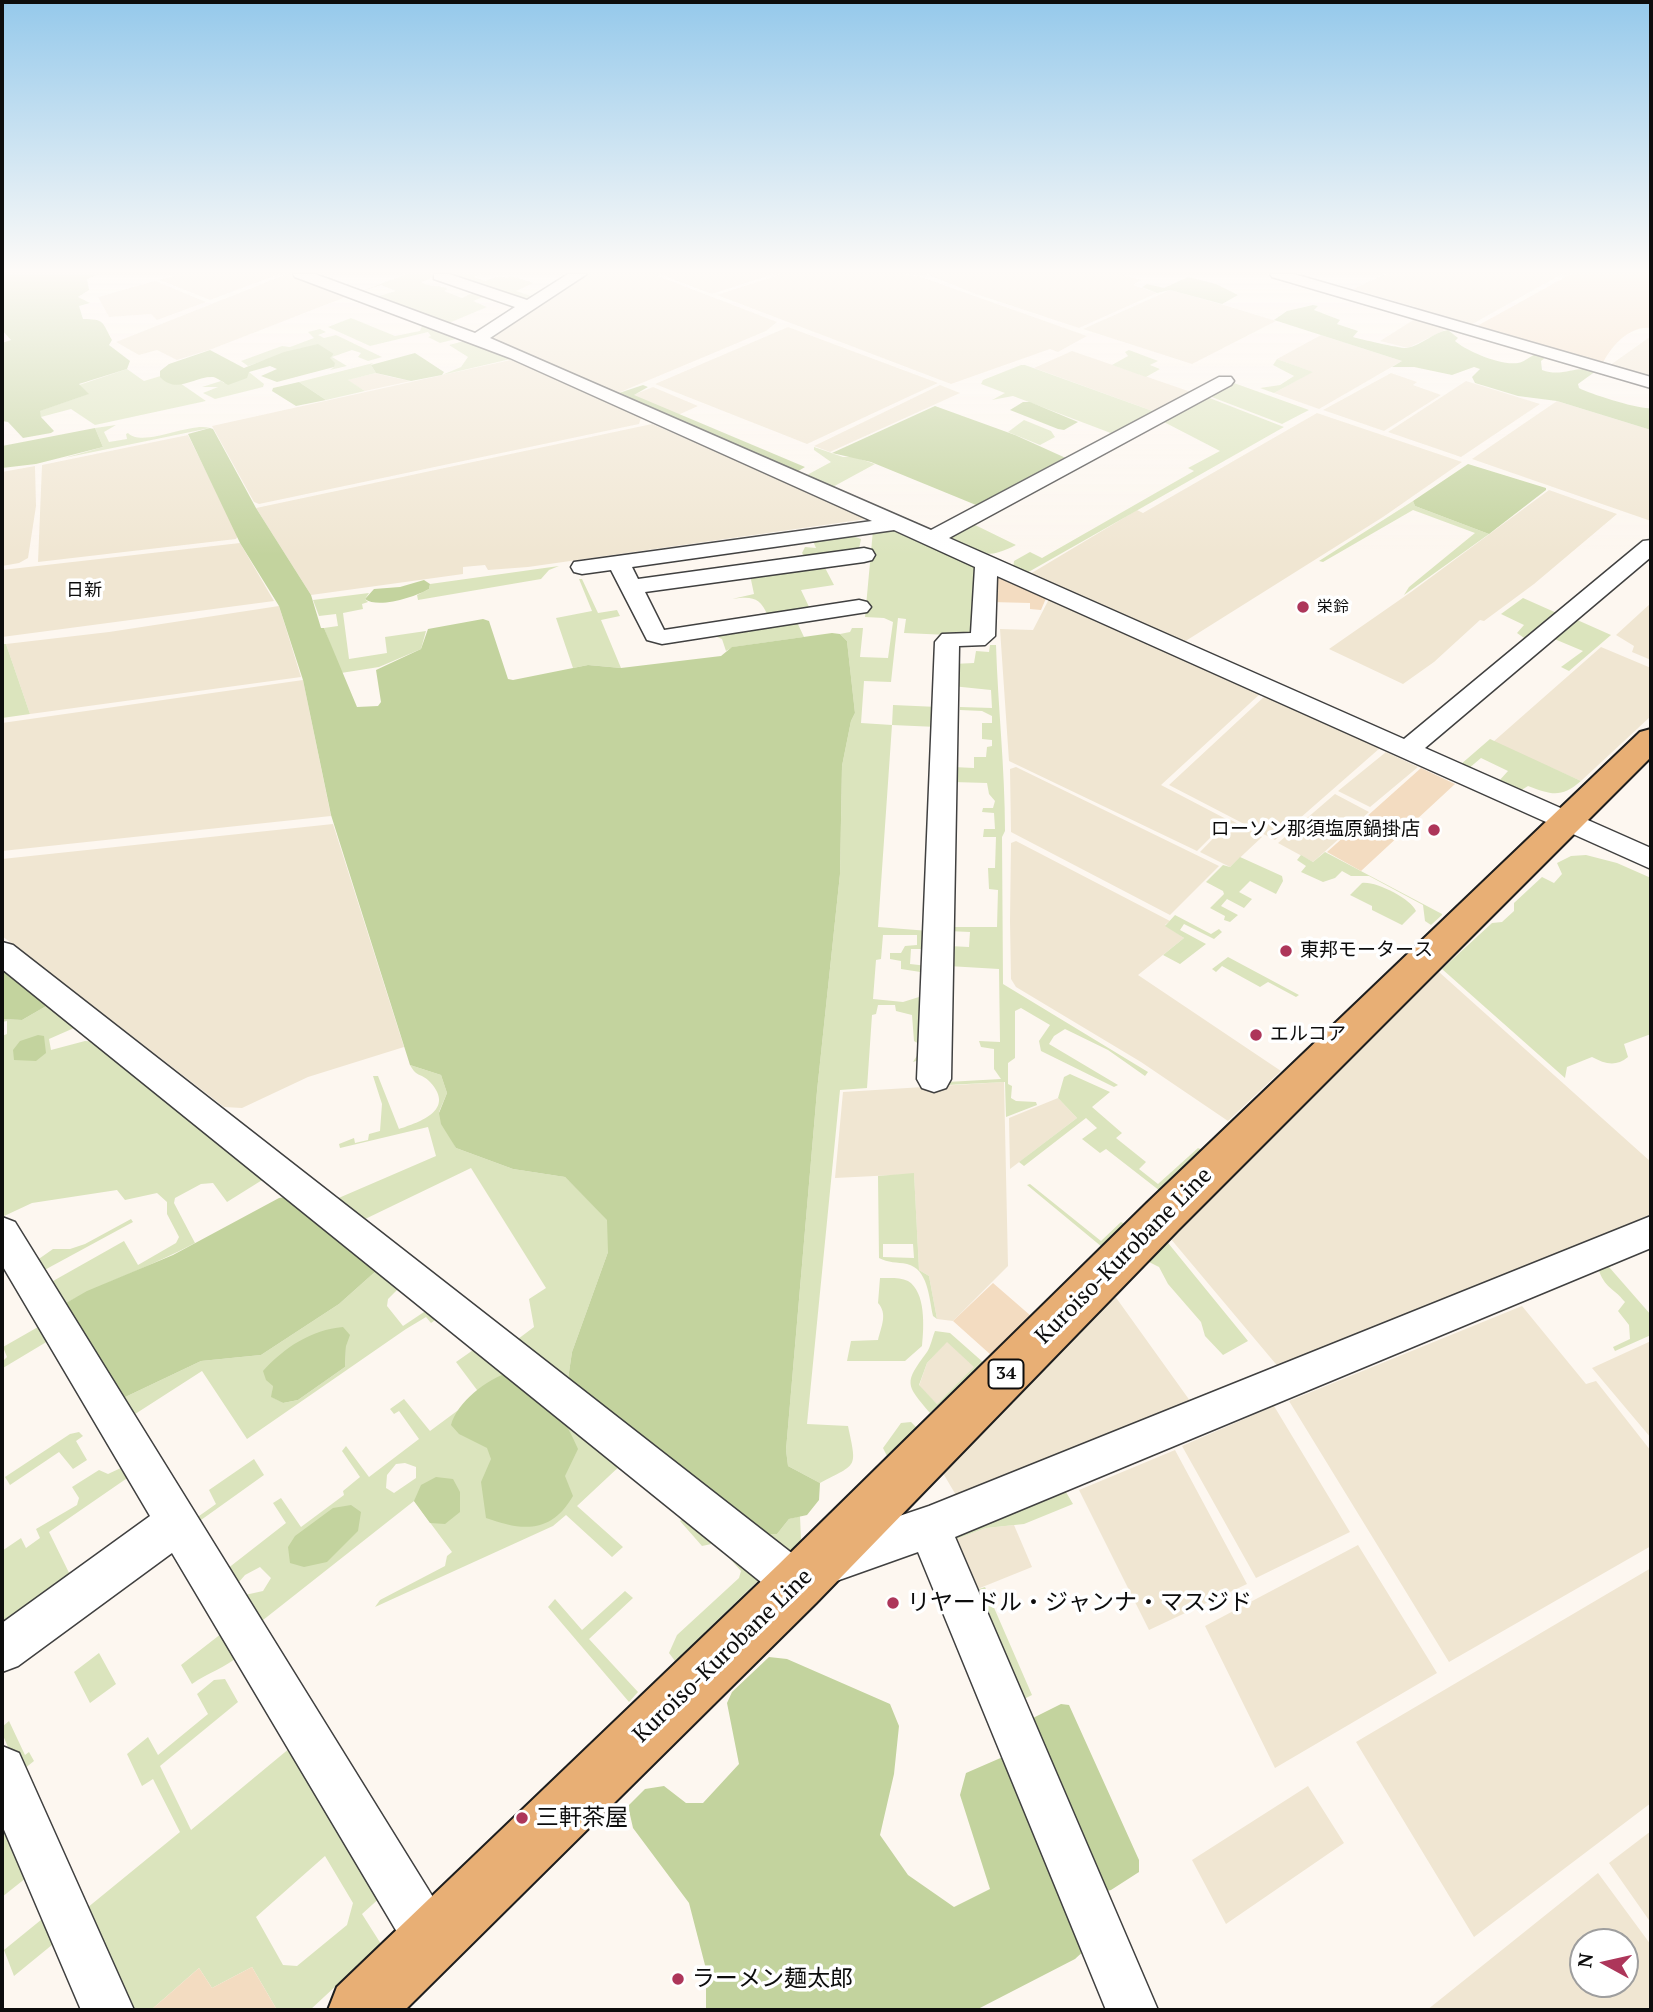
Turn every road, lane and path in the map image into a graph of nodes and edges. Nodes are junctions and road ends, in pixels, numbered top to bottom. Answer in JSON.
{"nodes":[{"id":1,"x":546,"y":368,"type":"edge"},
{"id":2,"x":1599,"y":368,"type":"edge"},
{"id":3,"x":1225,"y":381,"type":"dead end"},
{"id":4,"x":1651,"y":383,"type":"edge"},
{"id":5,"x":897,"y":523,"type":"junction"},
{"id":6,"x":867,"y":527,"type":"junction"},
{"id":7,"x":931,"y":539,"type":"junction"},
{"id":8,"x":1651,"y":546,"type":"edge"},
{"id":9,"x":864,"y":555,"type":"junction"},
{"id":10,"x":618,"y":562,"type":"junction"},
{"id":11,"x":986,"y":563,"type":"junction"},
{"id":12,"x":582,"y":568,"type":"dead end"},
{"id":13,"x":631,"y":587,"type":"junction"},
{"id":14,"x":1651,"y":739,"type":"edge"},
{"id":15,"x":1406,"y":750,"type":"junction"},
{"id":16,"x":1568,"y":821,"type":"junction"},
{"id":17,"x":1651,"y":859,"type":"edge"},
{"id":18,"x":2,"y":953,"type":"edge"},
{"id":19,"x":934,"y":1079,"type":"dead end"},
{"id":20,"x":1651,"y":1232,"type":"edge"},
{"id":21,"x":2,"y":1233,"type":"edge"},
{"id":22,"x":178,"y":1522,"type":"junction"},
{"id":23,"x":929,"y":1527,"type":"junction"},
{"id":24,"x":805,"y":1576,"type":"junction"},
{"id":25,"x":2,"y":1650,"type":"edge"},
{"id":26,"x":2,"y":1770,"type":"edge"},
{"id":27,"x":431,"y":1941,"type":"junction"},
{"id":28,"x":108,"y":2010,"type":"edge"},
{"id":29,"x":360,"y":2010,"type":"edge"},
{"id":30,"x":1132,"y":2010,"type":"edge"}],
"edges":[{"from":1,"to":5,"type":"street"},
{"from":2,"to":4,"type":"street"},
{"from":3,"to":7,"type":"street"},
{"from":5,"to":6,"type":"street"},
{"from":5,"to":7,"type":"street"},
{"from":6,"to":9,"type":"street"},
{"from":6,"to":10,"type":"street"},
{"from":7,"to":11,"type":"street"},
{"from":8,"to":15,"type":"street"},
{"from":9,"to":13,"type":"street"},
{"from":9,"to":13,"type":"street"},
{"from":10,"to":12,"type":"street"},
{"from":10,"to":13,"type":"street"},
{"from":11,"to":15,"type":"street"},
{"from":11,"to":19,"type":"street"},
{"from":14,"to":16,"type":"main road","name":"Kuroiso-Kurobane Line","number":"34"},
{"from":15,"to":16,"type":"street"},
{"from":16,"to":17,"type":"street"},
{"from":16,"to":24,"type":"main road","name":"Kuroiso-Kurobane Line","number":"34"},
{"from":18,"to":24,"type":"street"},
{"from":20,"to":23,"type":"street"},
{"from":21,"to":22,"type":"street"},
{"from":22,"to":25,"type":"street"},
{"from":22,"to":27,"type":"street"},
{"from":23,"to":24,"type":"street"},
{"from":23,"to":30,"type":"street"},
{"from":24,"to":27,"type":"main road","name":"Kuroiso-Kurobane Line","number":"34"},
{"from":26,"to":28,"type":"street"},
{"from":27,"to":29,"type":"main road","name":"Kuroiso-Kurobane Line","number":"34"}]}
